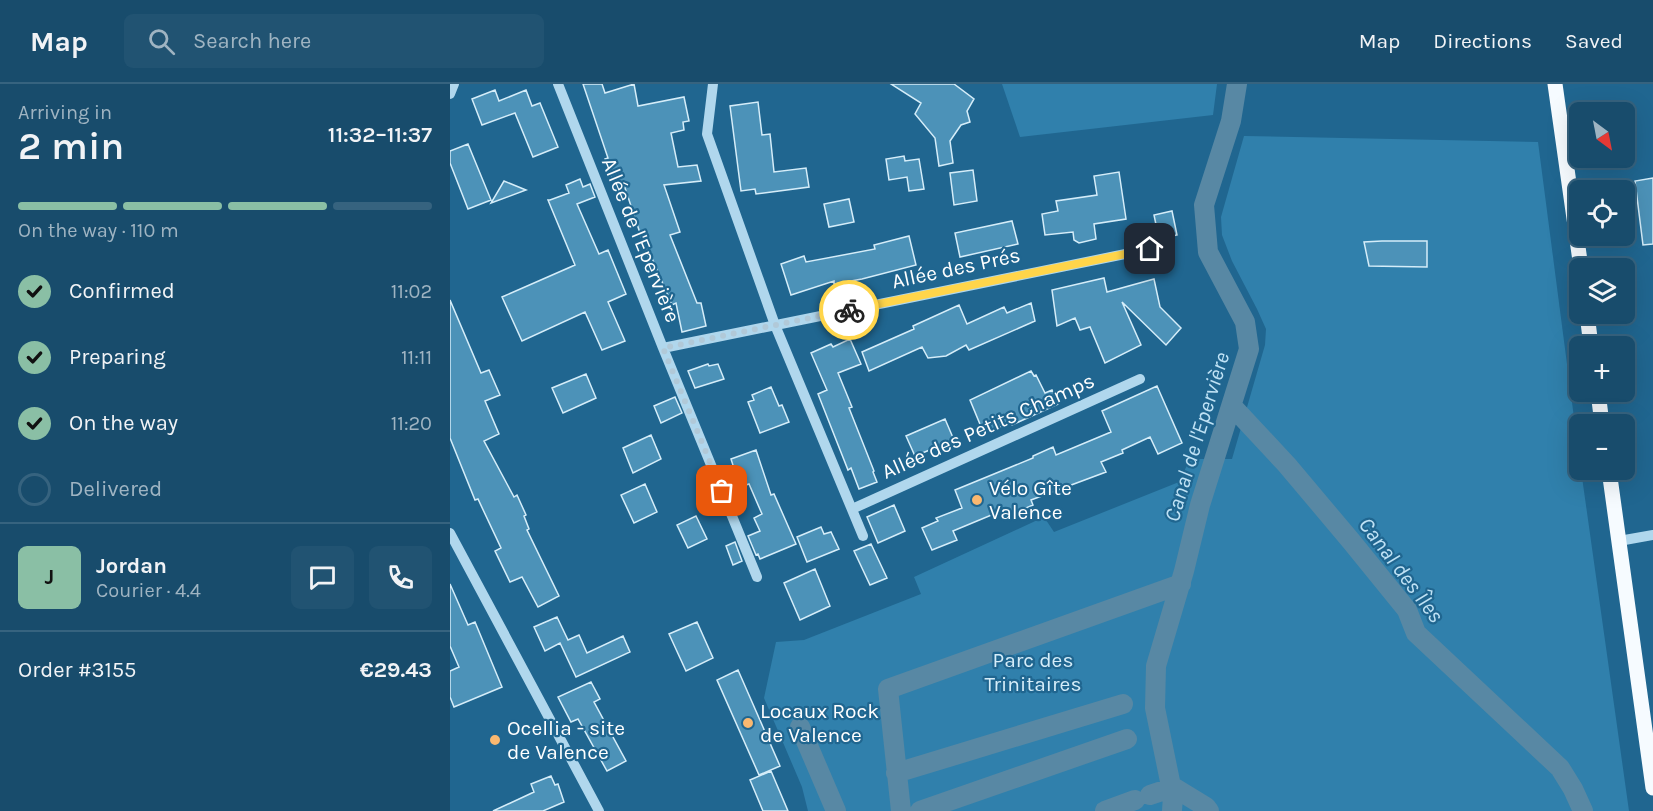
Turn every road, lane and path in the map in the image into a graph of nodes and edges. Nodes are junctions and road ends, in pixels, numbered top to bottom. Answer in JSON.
{"nodes":[{"id":1,"x":454,"y":84,"type":"edge"},
{"id":2,"x":558,"y":84,"type":"edge"},
{"id":3,"x":714,"y":84,"type":"edge"},
{"id":4,"x":1555,"y":84,"type":"edge"},
{"id":5,"x":450,"y":94,"type":"edge"},
{"id":6,"x":1150,"y":249,"type":"dead end"},
{"id":7,"x":1580,"y":258,"type":"edge"},
{"id":8,"x":775,"y":325,"type":"junction"},
{"id":9,"x":663,"y":348,"type":"junction"},
{"id":10,"x":1140,"y":378,"type":"dead end"},
{"id":11,"x":1610,"y":480,"type":"edge"},
{"id":12,"x":852,"y":509,"type":"junction"},
{"id":13,"x":450,"y":533,"type":"edge"},
{"id":14,"x":1653,"y":535,"type":"edge"},
{"id":15,"x":863,"y":536,"type":"dead end"},
{"id":16,"x":1618,"y":541,"type":"junction"},
{"id":17,"x":757,"y":577,"type":"dead end"},
{"id":18,"x":1653,"y":788,"type":"edge"},
{"id":19,"x":599,"y":811,"type":"edge"}],
"edges":[{"from":1,"to":5,"type":"street"},
{"from":2,"to":9,"type":"street","name":"Allée de l'Epervière"},
{"from":3,"to":8,"type":"street"},
{"from":4,"to":7,"type":"main road"},
{"from":6,"to":8,"type":"street","name":"Allée des Prés"},
{"from":8,"to":9,"type":"street","name":"Allée des Prés"},
{"from":8,"to":12,"type":"street"},
{"from":9,"to":17,"type":"street","name":"Allée de l'Epervière"},
{"from":10,"to":12,"type":"street","name":"Allée des Petits Champs"},
{"from":11,"to":16,"type":"main road"},
{"from":12,"to":15,"type":"street"},
{"from":13,"to":19,"type":"street"},
{"from":14,"to":16,"type":"street"},
{"from":16,"to":18,"type":"main road"}]}
